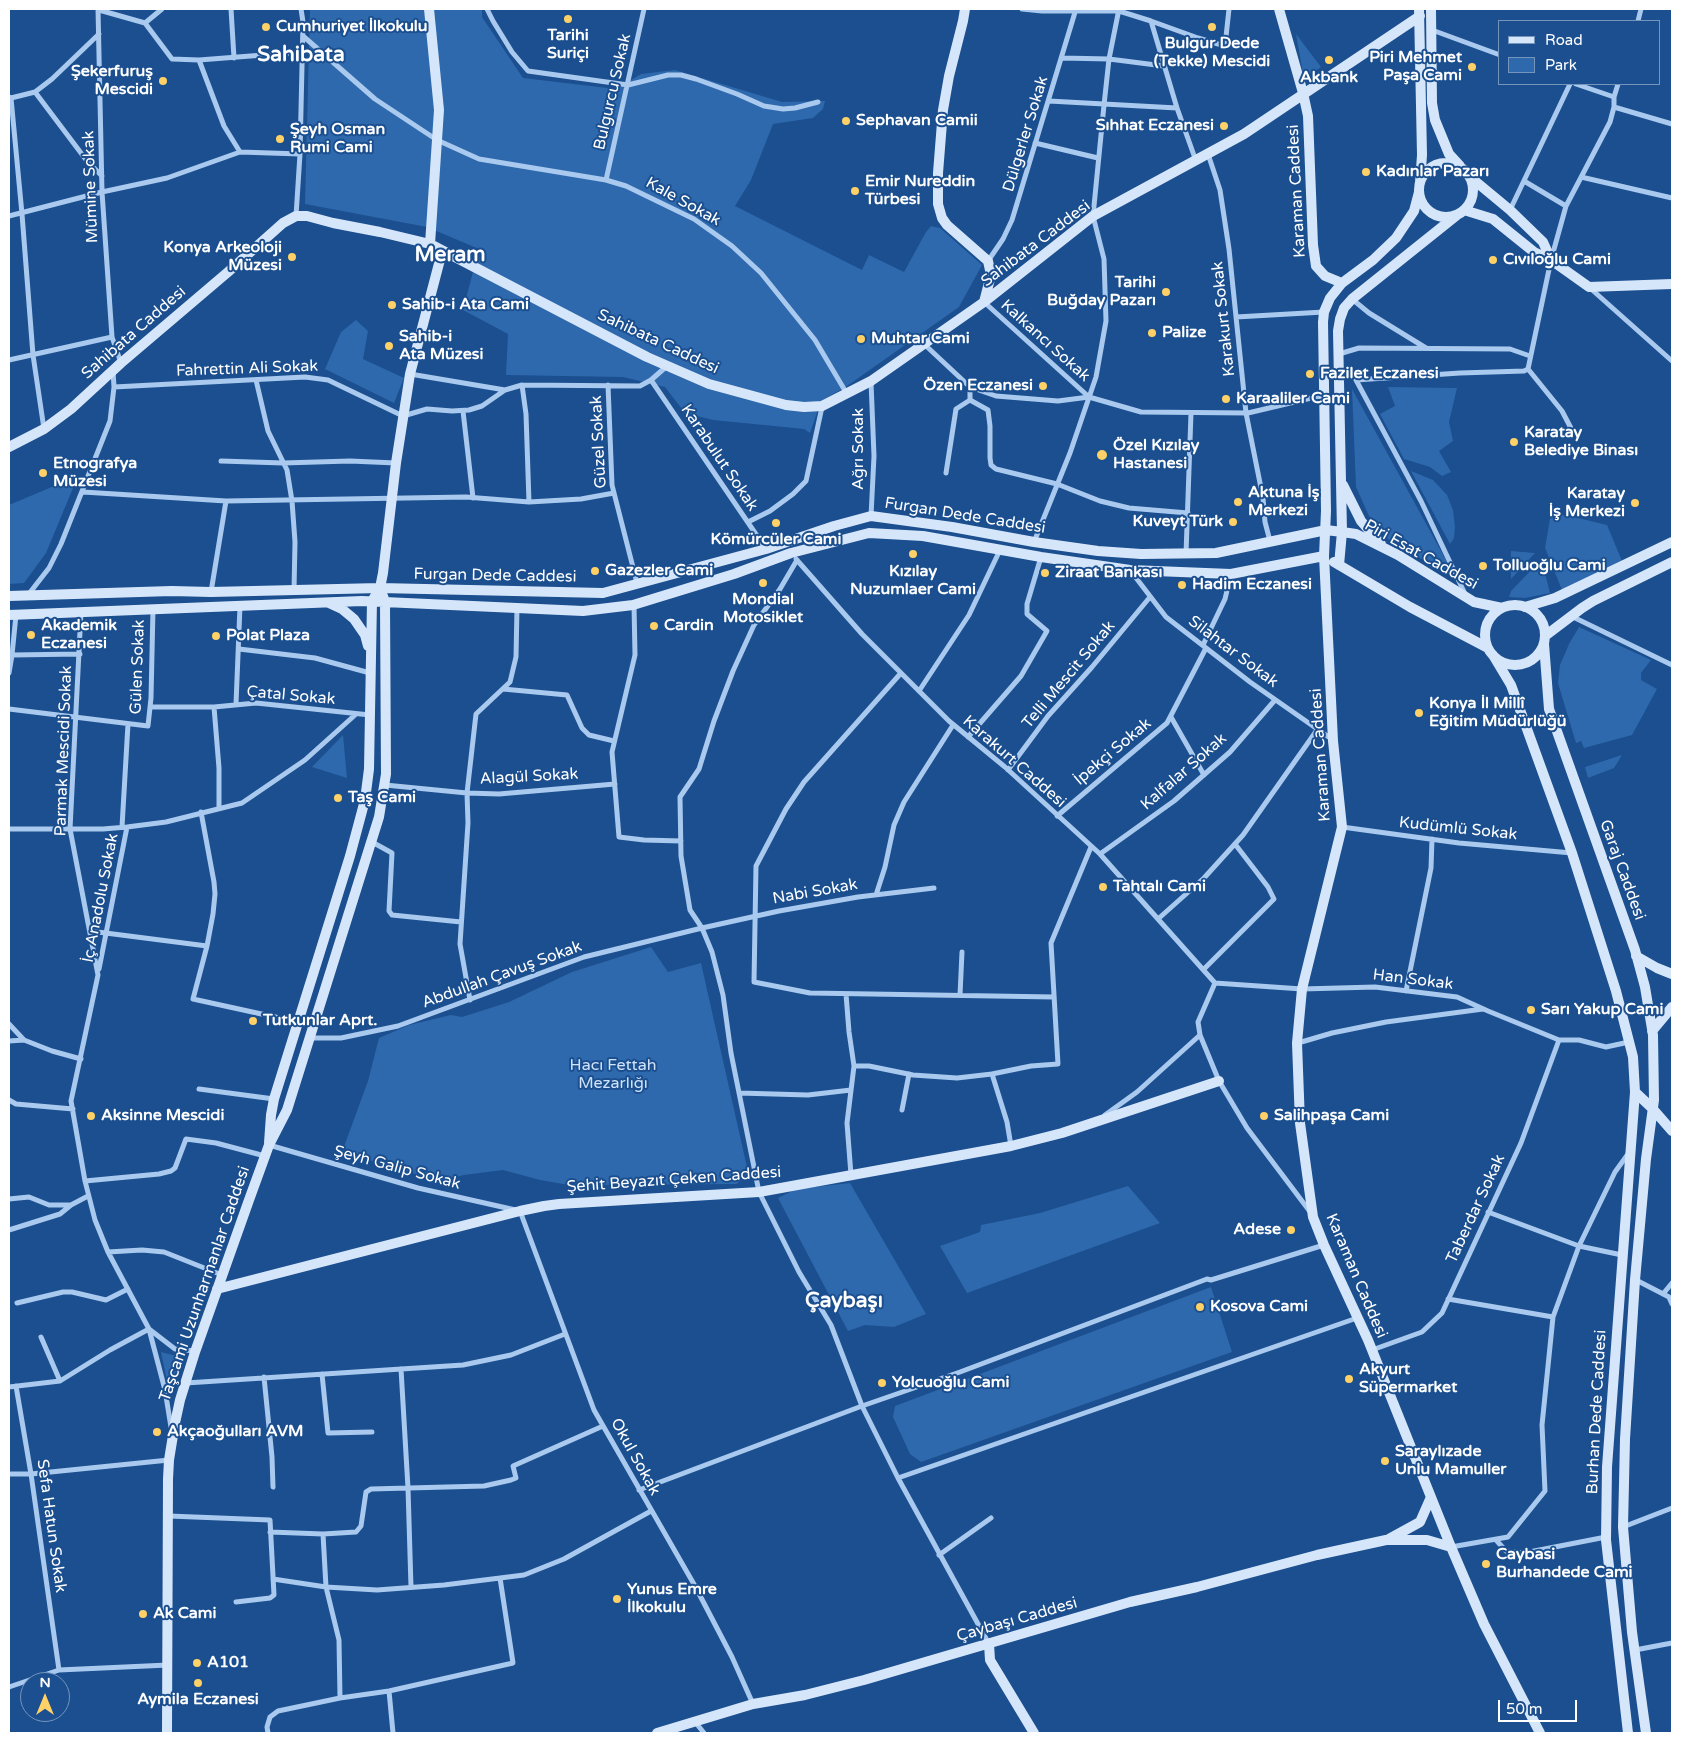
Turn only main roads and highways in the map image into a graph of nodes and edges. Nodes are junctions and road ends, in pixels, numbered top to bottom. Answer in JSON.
{"nodes":[{"id":1,"x":429,"y":9,"type":"edge"},
{"id":2,"x":965,"y":9,"type":"edge"},
{"id":3,"x":1279,"y":9,"type":"edge"},
{"id":4,"x":1431,"y":9,"type":"edge"},
{"id":5,"x":1419,"y":12,"type":"edge"},
{"id":6,"x":1303,"y":94,"type":"junction"},
{"id":7,"x":1465,"y":172,"type":"junction"},
{"id":8,"x":1419,"y":188,"type":"junction"},
{"id":9,"x":1461,"y":212,"type":"junction"},
{"id":10,"x":430,"y":244,"type":"junction"},
{"id":11,"x":442,"y":252,"type":"junction"},
{"id":12,"x":1552,"y":260,"type":"junction"},
{"id":13,"x":1342,"y":283,"type":"junction"},
{"id":14,"x":1672,"y":284,"type":"edge"},
{"id":15,"x":984,"y":302,"type":"junction"},
{"id":16,"x":9,"y":447,"type":"edge"},
{"id":17,"x":1341,"y":479,"type":"junction"},
{"id":18,"x":1326,"y":530,"type":"junction"},
{"id":19,"x":1342,"y":532,"type":"junction"},
{"id":20,"x":1672,"y":542,"type":"edge"},
{"id":21,"x":1387,"y":550,"type":"junction"},
{"id":22,"x":1324,"y":556,"type":"junction"},
{"id":23,"x":1672,"y":562,"type":"edge"},
{"id":24,"x":1339,"y":565,"type":"junction"},
{"id":25,"x":380,"y":588,"type":"junction"},
{"id":26,"x":9,"y":596,"type":"edge"},
{"id":27,"x":372,"y":601,"type":"junction"},
{"id":28,"x":326,"y":602,"type":"junction"},
{"id":29,"x":385,"y":602,"type":"junction"},
{"id":30,"x":1526,"y":607,"type":"junction"},
{"id":31,"x":1502,"y":608,"type":"junction"},
{"id":32,"x":12,"y":614,"type":"edge"},
{"id":33,"x":1545,"y":640,"type":"junction"},
{"id":34,"x":1490,"y":651,"type":"junction"},
{"id":35,"x":371,"y":653,"type":"junction"},
{"id":36,"x":1636,"y":956,"type":"junction"},
{"id":37,"x":1672,"y":974,"type":"edge"},
{"id":38,"x":1672,"y":1007,"type":"edge"},
{"id":39,"x":1652,"y":1031,"type":"junction"},
{"id":40,"x":1219,"y":1080,"type":"road end"},
{"id":41,"x":1635,"y":1092,"type":"junction"},
{"id":42,"x":1655,"y":1111,"type":"junction"},
{"id":43,"x":1672,"y":1121,"type":"edge"},
{"id":44,"x":1672,"y":1131,"type":"edge"},
{"id":45,"x":269,"y":1145,"type":"junction"},
{"id":46,"x":217,"y":1288,"type":"junction"},
{"id":47,"x":1431,"y":1497,"type":"junction"},
{"id":48,"x":1386,"y":1540,"type":"junction"},
{"id":49,"x":1451,"y":1548,"type":"junction"},
{"id":50,"x":989,"y":1644,"type":"junction"},
{"id":51,"x":167,"y":1733,"type":"edge"},
{"id":52,"x":657,"y":1733,"type":"edge"},
{"id":53,"x":1034,"y":1733,"type":"edge"},
{"id":54,"x":1540,"y":1733,"type":"edge"},
{"id":55,"x":1628,"y":1733,"type":"edge"},
{"id":56,"x":1646,"y":1733,"type":"edge"}],
"edges":[{"from":1,"to":10,"type":"main road"},
{"from":2,"to":15,"type":"main road"},
{"from":3,"to":6,"type":"main road","name":"Karaman Caddesi"},
{"from":4,"to":7,"type":"main road"},
{"from":5,"to":6,"type":"main road","name":"Sahibata Caddesi"},
{"from":5,"to":8,"type":"main road"},
{"from":6,"to":13,"type":"main road","name":"Karaman Caddesi"},
{"from":6,"to":15,"type":"main road","name":"Sahibata Caddesi"},
{"from":7,"to":8,"type":"main road"},
{"from":7,"to":9,"type":"main road"},
{"from":7,"to":12,"type":"main road"},
{"from":8,"to":9,"type":"main road"},
{"from":8,"to":13,"type":"main road"},
{"from":9,"to":12,"type":"main road"},
{"from":9,"to":17,"type":"main road"},
{"from":10,"to":11,"type":"main road","name":"Sahibata Caddesi"},
{"from":10,"to":16,"type":"main road","name":"Sahibata Caddesi"},
{"from":11,"to":15,"type":"main road","name":"Sahibata Caddesi"},
{"from":11,"to":25,"type":"main road","name":"Taşcami Uzunharmanlar Caddesi"},
{"from":12,"to":14,"type":"main road"},
{"from":13,"to":18,"type":"main road","name":"Karaman Caddesi"},
{"from":17,"to":19,"type":"main road"},
{"from":17,"to":21,"type":"main road"},
{"from":18,"to":19,"type":"main road","name":"Piri Esat Caddesi"},
{"from":18,"to":22,"type":"main road","name":"Karaman Caddesi"},
{"from":18,"to":25,"type":"main road","name":"Furgan Dede Caddesi"},
{"from":19,"to":21,"type":"main road","name":"Piri Esat Caddesi"},
{"from":19,"to":24,"type":"main road"},
{"from":20,"to":30,"type":"main road"},
{"from":21,"to":31,"type":"main road","name":"Piri Esat Caddesi"},
{"from":22,"to":24,"type":"main road"},
{"from":22,"to":29,"type":"main road","name":"Furgan Dede Caddesi"},
{"from":22,"to":47,"type":"main road","name":"Karaman Caddesi"},
{"from":23,"to":33,"type":"main road"},
{"from":24,"to":34,"type":"main road"},
{"from":25,"to":26,"type":"main road","name":"Furgan Dede Caddesi"},
{"from":25,"to":27,"type":"main road","name":"Taşcami Uzunharmanlar Caddesi"},
{"from":25,"to":29,"type":"main road","name":"Taşcami Uzunharmanlar Caddesi"},
{"from":27,"to":28,"type":"main road","name":"Furgan Dede Caddesi"},
{"from":27,"to":29,"type":"main road","name":"Furgan Dede Caddesi"},
{"from":27,"to":35,"type":"main road","name":"Taşcami Uzunharmanlar Caddesi"},
{"from":28,"to":32,"type":"main road","name":"Furgan Dede Caddesi"},
{"from":28,"to":35,"type":"main road"},
{"from":29,"to":45,"type":"main road","name":"Taşcami Uzunharmanlar Caddesi"},
{"from":30,"to":31,"type":"main road"},
{"from":30,"to":33,"type":"main road"},
{"from":31,"to":34,"type":"main road"},
{"from":33,"to":34,"type":"main road"},
{"from":33,"to":36,"type":"main road","name":"Garaj Caddesi"},
{"from":34,"to":41,"type":"main road"},
{"from":35,"to":45,"type":"main road","name":"Taşcami Uzunharmanlar Caddesi"},
{"from":36,"to":37,"type":"main road"},
{"from":36,"to":39,"type":"main road","name":"Garaj Caddesi"},
{"from":38,"to":39,"type":"main road"},
{"from":39,"to":42,"type":"main road","name":"Garaj Caddesi"},
{"from":40,"to":46,"type":"main road","name":"Şehit Beyazıt Çeken Caddesi"},
{"from":41,"to":42,"type":"main road"},
{"from":41,"to":55,"type":"main road","name":"Burhan Dede Caddesi"},
{"from":42,"to":43,"type":"main road"},
{"from":42,"to":44,"type":"main road"},
{"from":42,"to":56,"type":"main road","name":"Burhan Dede Caddesi"},
{"from":45,"to":46,"type":"main road","name":"Taşcami Uzunharmanlar Caddesi"},
{"from":46,"to":51,"type":"main road","name":"Taşcami Uzunharmanlar Caddesi"},
{"from":47,"to":48,"type":"main road"},
{"from":47,"to":49,"type":"main road","name":"Karaman Caddesi"},
{"from":48,"to":49,"type":"main road"},
{"from":48,"to":50,"type":"main road","name":"Çaybaşı Caddesi"},
{"from":49,"to":54,"type":"main road","name":"Karaman Caddesi"},
{"from":50,"to":52,"type":"main road","name":"Çaybaşı Caddesi"},
{"from":50,"to":53,"type":"main road"}]}
